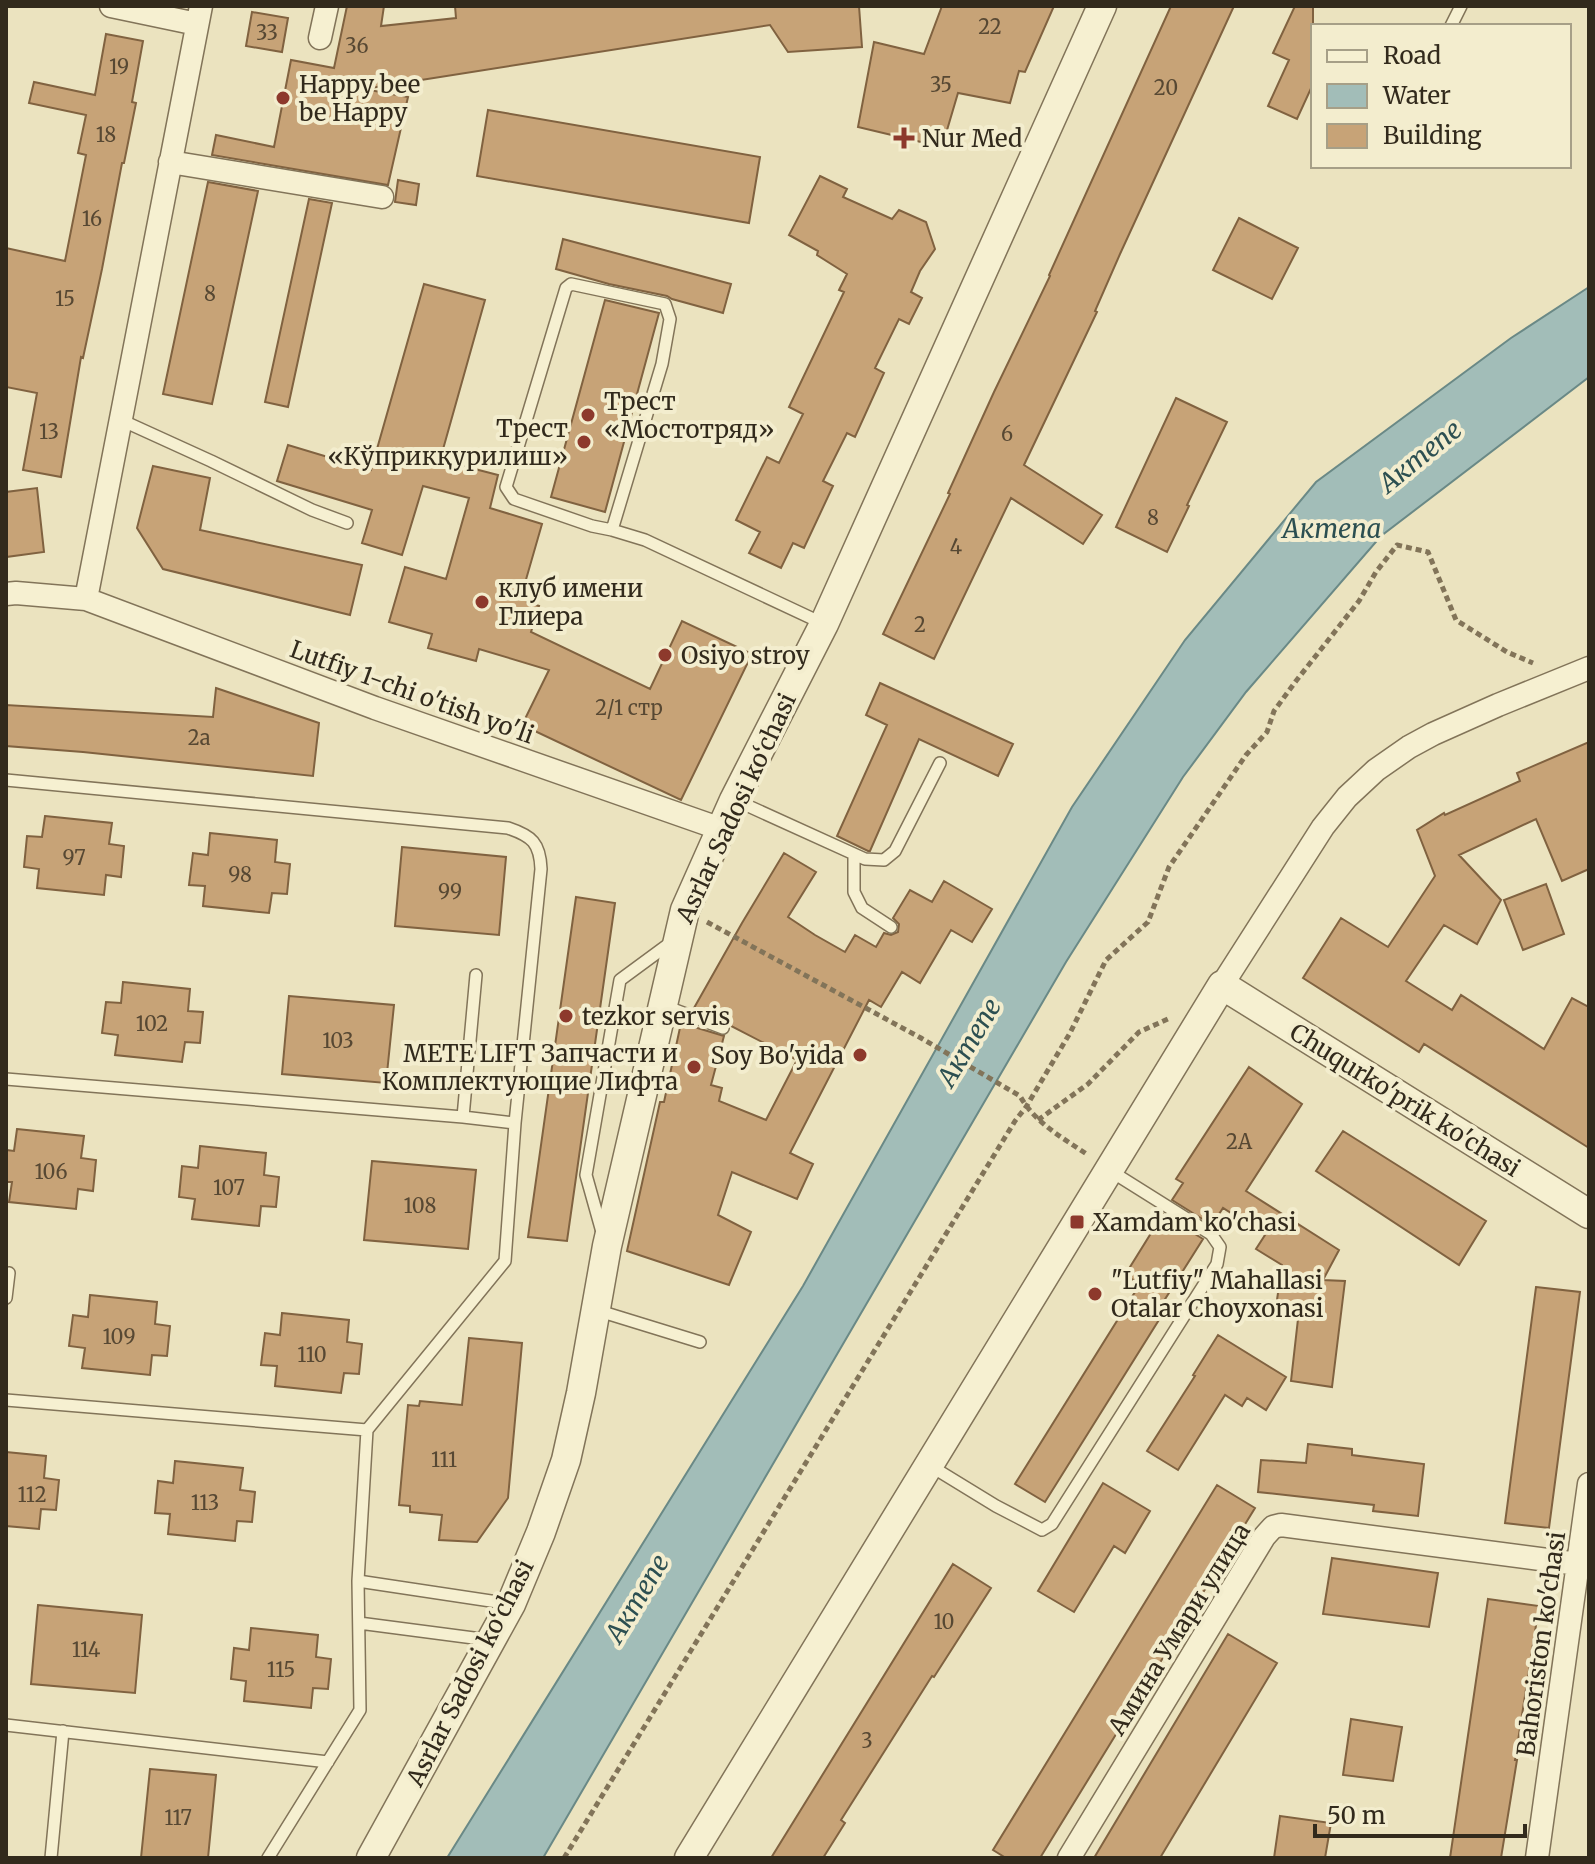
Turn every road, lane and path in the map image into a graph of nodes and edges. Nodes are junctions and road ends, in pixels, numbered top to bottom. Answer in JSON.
{"nodes":[{"id":1,"x":111,"y":6,"type":"edge"},
{"id":2,"x":327,"y":6,"type":"edge"},
{"id":3,"x":1102,"y":6,"type":"edge"},
{"id":4,"x":1461,"y":6,"type":"edge"},
{"id":5,"x":199,"y":15,"type":"edge"},
{"id":6,"x":1452,"y":24,"type":"edge"},
{"id":7,"x":320,"y":38,"type":"dead end"},
{"id":8,"x":170,"y":162,"type":"junction"},
{"id":9,"x":382,"y":197,"type":"dead end"},
{"id":10,"x":121,"y":420,"type":"junction"},
{"id":11,"x":347,"y":523,"type":"dead end"},
{"id":12,"x":612,"y":530,"type":"junction"},
{"id":13,"x":6,"y":594,"type":"edge"},
{"id":14,"x":86,"y":599,"type":"junction"},
{"id":15,"x":824,"y":624,"type":"junction"},
{"id":16,"x":1589,"y":668,"type":"edge"},
{"id":17,"x":1549,"y":684,"type":"junction"},
{"id":18,"x":940,"y":763,"type":"dead end"},
{"id":19,"x":6,"y":780,"type":"edge"},
{"id":20,"x":734,"y":800,"type":"junction"},
{"id":21,"x":721,"y":829,"type":"junction"},
{"id":22,"x":854,"y":854,"type":"junction"},
{"id":23,"x":685,"y":910,"type":"junction"},
{"id":24,"x":891,"y":927,"type":"dead end"},
{"id":25,"x":677,"y":938,"type":"junction"},
{"id":26,"x":476,"y":975,"type":"dead end"},
{"id":27,"x":1222,"y":985,"type":"junction"},
{"id":28,"x":662,"y":1005,"type":"junction"},
{"id":29,"x":1205,"y":1012,"type":"junction"},
{"id":30,"x":723,"y":1028,"type":"dead end"},
{"id":31,"x":6,"y":1079,"type":"edge"},
{"id":32,"x":1026,"y":1107,"type":"junction"},
{"id":33,"x":463,"y":1117,"type":"junction"},
{"id":34,"x":1038,"y":1120,"type":"junction"},
{"id":35,"x":515,"y":1123,"type":"junction"},
{"id":36,"x":1109,"y":1170,"type":"junction"},
{"id":37,"x":1589,"y":1214,"type":"edge"},
{"id":38,"x":607,"y":1246,"type":"junction"},
{"id":39,"x":9,"y":1273,"type":"dead end"},
{"id":40,"x":6,"y":1298,"type":"edge"},
{"id":41,"x":596,"y":1310,"type":"junction"},
{"id":42,"x":700,"y":1342,"type":"dead end"},
{"id":43,"x":6,"y":1400,"type":"edge"},
{"id":44,"x":367,"y":1430,"type":"junction"},
{"id":45,"x":929,"y":1465,"type":"junction"},
{"id":46,"x":1589,"y":1484,"type":"edge"},
{"id":47,"x":1578,"y":1564,"type":"junction"},
{"id":48,"x":358,"y":1581,"type":"junction"},
{"id":49,"x":511,"y":1604,"type":"junction"},
{"id":50,"x":359,"y":1623,"type":"junction"},
{"id":51,"x":492,"y":1641,"type":"junction"},
{"id":52,"x":6,"y":1725,"type":"edge"},
{"id":53,"x":63,"y":1731,"type":"junction"},
{"id":54,"x":328,"y":1762,"type":"junction"},
{"id":55,"x":51,"y":1858,"type":"edge"},
{"id":56,"x":268,"y":1858,"type":"edge"},
{"id":57,"x":371,"y":1858,"type":"edge"},
{"id":58,"x":564,"y":1858,"type":"edge"},
{"id":59,"x":689,"y":1858,"type":"edge"},
{"id":60,"x":1069,"y":1858,"type":"edge"},
{"id":61,"x":1537,"y":1858,"type":"edge"}],
"edges":[{"from":1,"to":5,"type":"street"},
{"from":2,"to":7,"type":"street"},
{"from":3,"to":15,"type":"street","name":"Asrlar Sadosi ko‘chasi"},
{"from":4,"to":6,"type":"lane"},
{"from":5,"to":8,"type":"street"},
{"from":8,"to":9,"type":"street"},
{"from":8,"to":10,"type":"street"},
{"from":10,"to":11,"type":"lane"},
{"from":10,"to":14,"type":"street"},
{"from":12,"to":12,"type":"lane"},
{"from":12,"to":15,"type":"lane"},
{"from":13,"to":14,"type":"street","name":"Lutfiy 1-chi o'tish yo'li"},
{"from":14,"to":21,"type":"street","name":"Lutfiy 1-chi o'tish yo'li"},
{"from":15,"to":20,"type":"street","name":"Asrlar Sadosi ko‘chasi"},
{"from":16,"to":17,"type":"street"},
{"from":17,"to":27,"type":"street"},
{"from":17,"to":32,"type":"path"},
{"from":18,"to":22,"type":"lane"},
{"from":19,"to":35,"type":"lane"},
{"from":20,"to":21,"type":"street","name":"Asrlar Sadosi ko‘chasi"},
{"from":20,"to":22,"type":"lane"},
{"from":21,"to":23,"type":"street","name":"Asrlar Sadosi ko‘chasi"},
{"from":22,"to":24,"type":"lane"},
{"from":23,"to":25,"type":"street","name":"Asrlar Sadosi ko‘chasi"},
{"from":23,"to":32,"type":"path"},
{"from":25,"to":28,"type":"street","name":"Asrlar Sadosi ko‘chasi"},
{"from":25,"to":38,"type":"lane"},
{"from":26,"to":33,"type":"lane"},
{"from":27,"to":29,"type":"street"},
{"from":27,"to":37,"type":"street","name":"Chuqurko'prik ko'chasi"},
{"from":28,"to":30,"type":"lane"},
{"from":28,"to":38,"type":"street","name":"Asrlar Sadosi ko‘chasi"},
{"from":29,"to":34,"type":"path"},
{"from":29,"to":36,"type":"street"},
{"from":31,"to":33,"type":"lane"},
{"from":32,"to":34,"type":"path"},
{"from":32,"to":58,"type":"path"},
{"from":33,"to":35,"type":"lane"},
{"from":34,"to":36,"type":"path"},
{"from":35,"to":44,"type":"lane"},
{"from":36,"to":45,"type":"street"},
{"from":36,"to":45,"type":"lane"},
{"from":38,"to":41,"type":"street","name":"Asrlar Sadosi ko‘chasi"},
{"from":39,"to":40,"type":"lane"},
{"from":41,"to":42,"type":"lane"},
{"from":41,"to":49,"type":"street","name":"Asrlar Sadosi ko‘chasi"},
{"from":43,"to":44,"type":"lane"},
{"from":44,"to":48,"type":"lane"},
{"from":45,"to":59,"type":"street"},
{"from":46,"to":47,"type":"street","name":"Bahoriston ko'chasi"},
{"from":47,"to":60,"type":"street","name":"Амина Умари улица"},
{"from":47,"to":61,"type":"street","name":"Bahoriston ko'chasi"},
{"from":48,"to":49,"type":"lane"},
{"from":48,"to":50,"type":"lane"},
{"from":49,"to":51,"type":"street","name":"Asrlar Sadosi ko‘chasi"},
{"from":50,"to":51,"type":"lane"},
{"from":50,"to":54,"type":"lane"},
{"from":51,"to":57,"type":"street","name":"Asrlar Sadosi ko‘chasi"},
{"from":52,"to":53,"type":"lane"},
{"from":53,"to":54,"type":"lane"},
{"from":53,"to":55,"type":"lane"},
{"from":54,"to":56,"type":"lane"}]}
